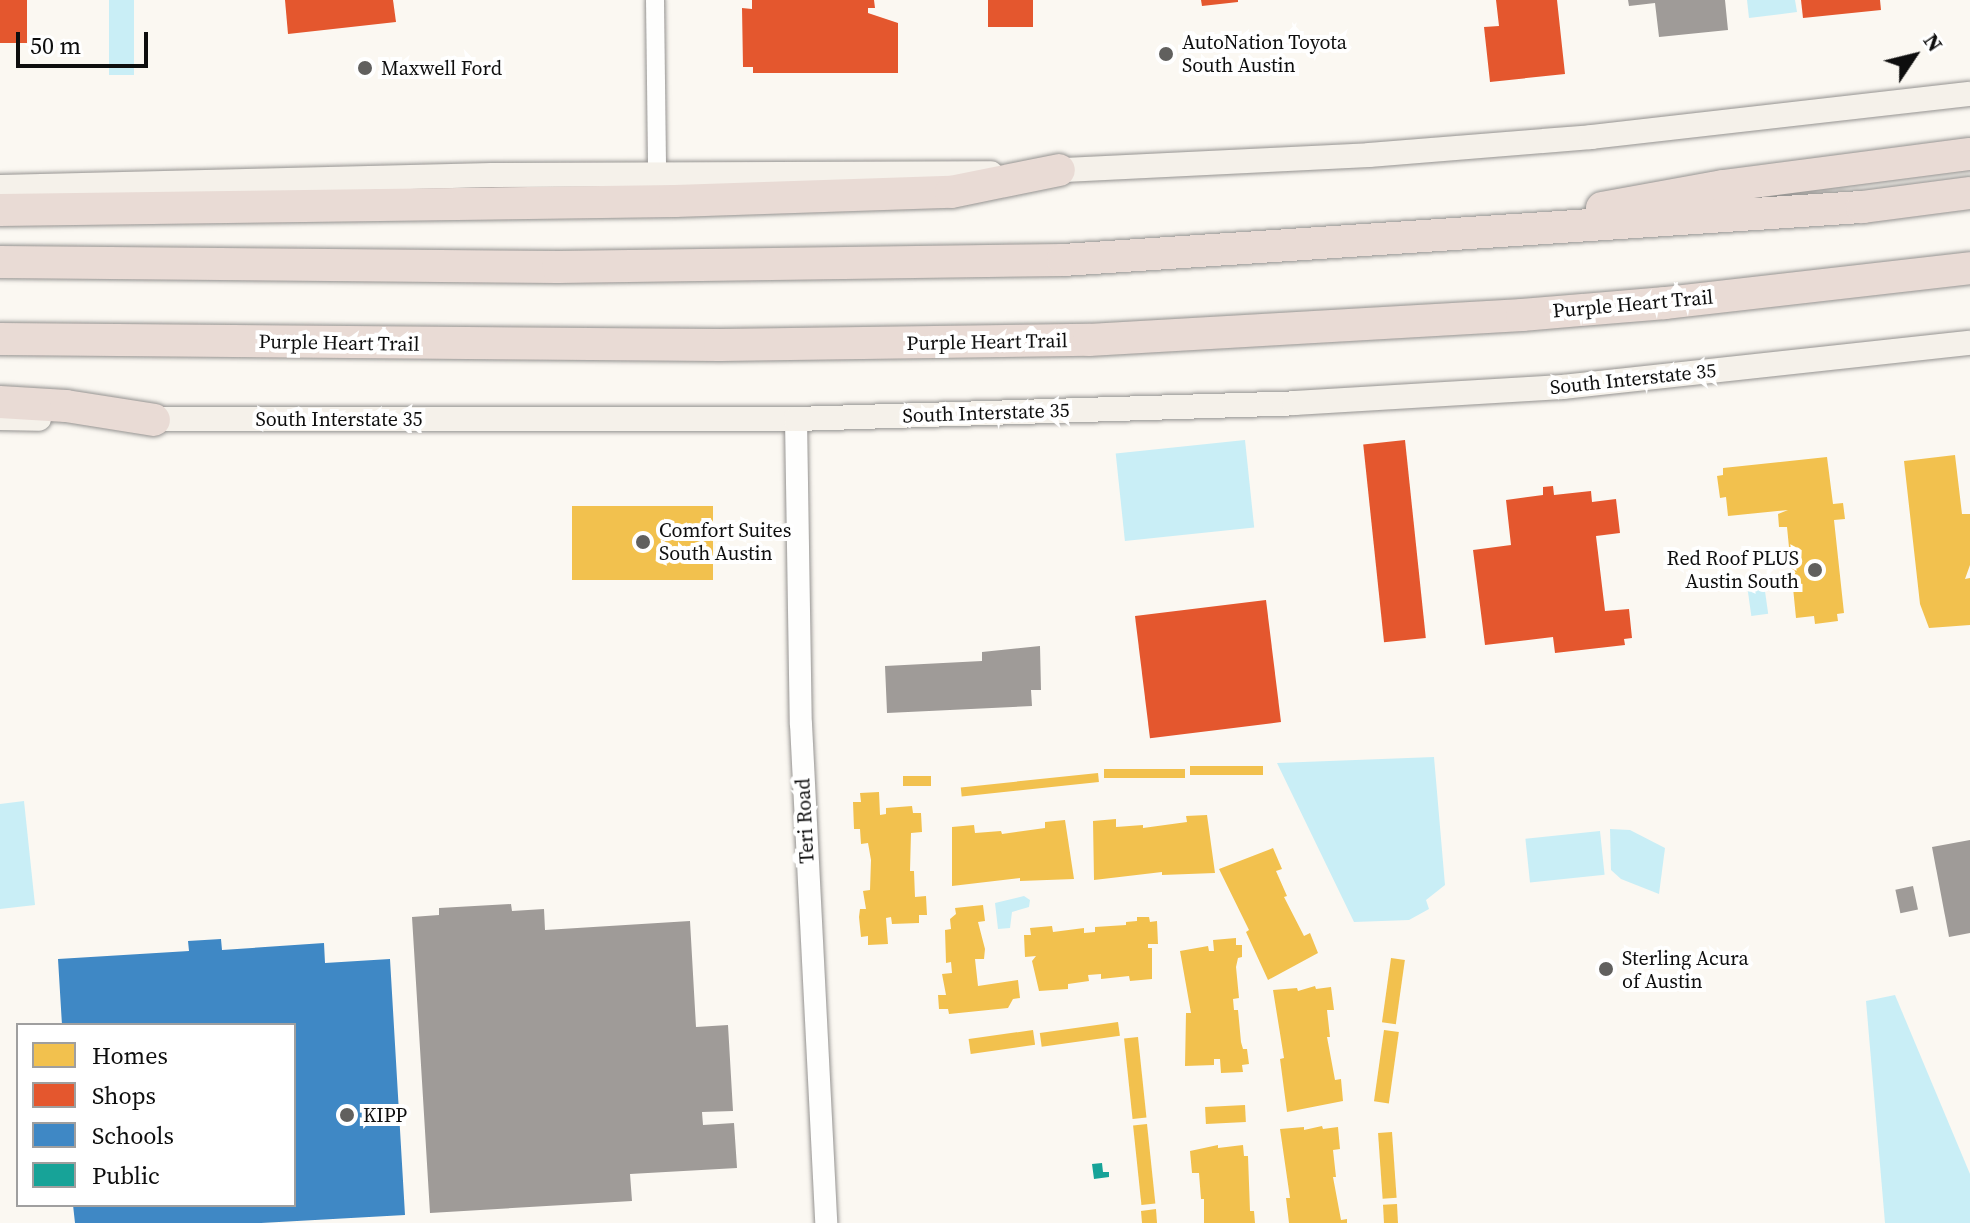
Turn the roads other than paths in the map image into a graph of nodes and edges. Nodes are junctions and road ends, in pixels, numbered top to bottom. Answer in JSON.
{"nodes":[{"id":1,"x":655,"y":0,"type":"edge"},
{"id":2,"x":1970,"y":94,"type":"edge"},
{"id":3,"x":1970,"y":154,"type":"edge"},
{"id":4,"x":1059,"y":170,"type":"junction"},
{"id":5,"x":657,"y":175,"type":"junction"},
{"id":6,"x":0,"y":187,"type":"edge"},
{"id":7,"x":1970,"y":193,"type":"edge"},
{"id":8,"x":0,"y":210,"type":"edge"},
{"id":9,"x":1445,"y":237,"type":"junction"},
{"id":10,"x":0,"y":262,"type":"edge"},
{"id":11,"x":1970,"y":268,"type":"edge"},
{"id":12,"x":0,"y":339,"type":"edge"},
{"id":13,"x":1970,"y":343,"type":"edge"},
{"id":14,"x":0,"y":402,"type":"edge"},
{"id":15,"x":0,"y":418,"type":"edge"},
{"id":16,"x":796,"y":419,"type":"junction"},
{"id":17,"x":154,"y":420,"type":"junction"},
{"id":18,"x":826,"y":1223,"type":"edge"}],
"edges":[{"from":1,"to":5,"type":"street"},
{"from":2,"to":4,"type":"main road"},
{"from":3,"to":9,"type":"highway"},
{"from":4,"to":5,"type":"main road"},
{"from":4,"to":8,"type":"highway"},
{"from":5,"to":6,"type":"main road"},
{"from":7,"to":9,"type":"highway"},
{"from":9,"to":10,"type":"highway"},
{"from":11,"to":12,"type":"highway","name":"Purple Heart Trail"},
{"from":13,"to":16,"type":"main road","name":"South Interstate 35"},
{"from":14,"to":17,"type":"highway"},
{"from":15,"to":17,"type":"main road","name":"South Interstate 35"},
{"from":16,"to":17,"type":"main road","name":"South Interstate 35"},
{"from":16,"to":18,"type":"street","name":"Teri Road"}]}
